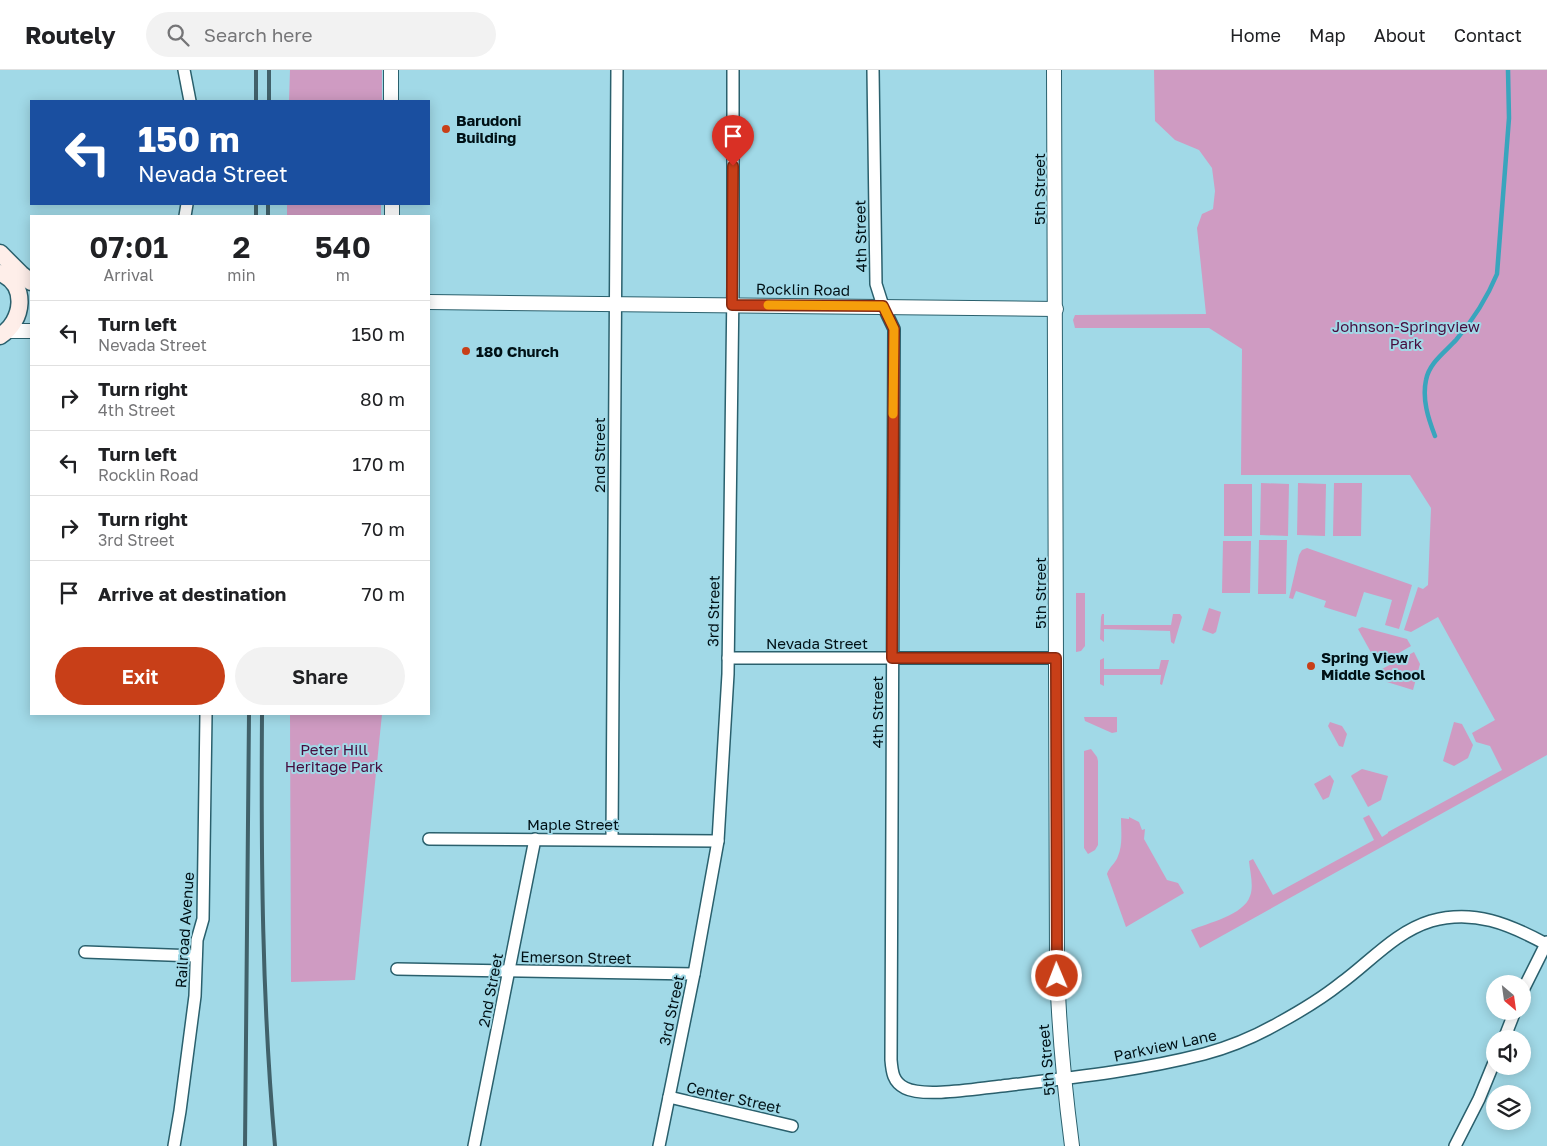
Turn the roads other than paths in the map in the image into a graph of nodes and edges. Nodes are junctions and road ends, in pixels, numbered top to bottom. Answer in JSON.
{"nodes":[{"id":1,"x":184,"y":70,"type":"edge"},
{"id":2,"x":391,"y":70,"type":"edge"},
{"id":3,"x":617,"y":70,"type":"edge"},
{"id":4,"x":733,"y":70,"type":"edge"},
{"id":5,"x":873,"y":70,"type":"edge"},
{"id":6,"x":1054,"y":70,"type":"edge"},
{"id":7,"x":190,"y":100,"type":"edge"},
{"id":8,"x":391,"y":100,"type":"edge"},
{"id":9,"x":0,"y":253,"type":"edge"},
{"id":10,"x":3,"y":274,"type":"edge"},
{"id":11,"x":30,"y":281,"type":"edge"},
{"id":12,"x":18,"y":292,"type":"junction"},
{"id":13,"x":30,"y":301,"type":"edge"},
{"id":14,"x":430,"y":302,"type":"edge"},
{"id":15,"x":615,"y":303,"type":"junction"},
{"id":16,"x":732,"y":305,"type":"junction"},
{"id":17,"x":883,"y":306,"type":"junction"},
{"id":18,"x":1056,"y":309,"type":"junction"},
{"id":19,"x":30,"y":332,"type":"edge"},
{"id":20,"x":4,"y":333,"type":"edge"},
{"id":21,"x":728,"y":658,"type":"junction"},
{"id":22,"x":892,"y":658,"type":"junction"},
{"id":23,"x":1056,"y":658,"type":"junction"},
{"id":24,"x":206,"y":715,"type":"edge"},
{"id":25,"x":429,"y":839,"type":"dead end"},
{"id":26,"x":535,"y":839,"type":"junction"},
{"id":27,"x":612,"y":839,"type":"junction"},
{"id":28,"x":718,"y":841,"type":"junction"},
{"id":29,"x":1546,"y":943,"type":"edge"},
{"id":30,"x":85,"y":952,"type":"dead end"},
{"id":31,"x":196,"y":956,"type":"junction"},
{"id":32,"x":397,"y":969,"type":"dead end"},
{"id":33,"x":508,"y":971,"type":"junction"},
{"id":34,"x":694,"y":974,"type":"junction"},
{"id":35,"x":1530,"y":975,"type":"edge"},
{"id":36,"x":1489,"y":1075,"type":"edge"},
{"id":37,"x":1063,"y":1079,"type":"junction"},
{"id":38,"x":900,"y":1085,"type":"joint"},
{"id":39,"x":669,"y":1096,"type":"junction"},
{"id":40,"x":792,"y":1126,"type":"dead end"},
{"id":41,"x":174,"y":1146,"type":"edge"},
{"id":42,"x":474,"y":1146,"type":"edge"},
{"id":43,"x":659,"y":1146,"type":"edge"},
{"id":44,"x":1072,"y":1146,"type":"edge"},
{"id":45,"x":1455,"y":1146,"type":"edge"}],
"edges":[{"from":1,"to":7,"type":"street"},
{"from":2,"to":8,"type":"street"},
{"from":3,"to":15,"type":"street","name":"2nd Street"},
{"from":4,"to":16,"type":"street","name":"3rd Street"},
{"from":5,"to":17,"type":"street","name":"4th Street"},
{"from":6,"to":18,"type":"street","name":"5th Street"},
{"from":9,"to":10,"type":"main road"},
{"from":9,"to":11,"type":"main road"},
{"from":10,"to":12,"type":"main road"},
{"from":12,"to":13,"type":"street"},
{"from":12,"to":20,"type":"main road"},
{"from":14,"to":15,"type":"street","name":"Rocklin Road"},
{"from":15,"to":16,"type":"street","name":"Rocklin Road"},
{"from":15,"to":27,"type":"street","name":"2nd Street"},
{"from":16,"to":17,"type":"street","name":"Rocklin Road"},
{"from":16,"to":21,"type":"street","name":"3rd Street"},
{"from":17,"to":18,"type":"street","name":"Rocklin Road"},
{"from":17,"to":22,"type":"street","name":"4th Street"},
{"from":18,"to":23,"type":"street","name":"5th Street"},
{"from":19,"to":20,"type":"street"},
{"from":21,"to":22,"type":"street","name":"Nevada Street"},
{"from":21,"to":28,"type":"street","name":"3rd Street"},
{"from":22,"to":23,"type":"street","name":"Nevada Street"},
{"from":22,"to":38,"type":"street","name":"4th Street"},
{"from":23,"to":37,"type":"street","name":"5th Street"},
{"from":24,"to":31,"type":"street","name":"Railroad Avenue"},
{"from":25,"to":26,"type":"street","name":"Maple Street"},
{"from":26,"to":27,"type":"street","name":"Maple Street"},
{"from":26,"to":33,"type":"street","name":"2nd Street"},
{"from":27,"to":28,"type":"street","name":"Maple Street"},
{"from":28,"to":34,"type":"street","name":"3rd Street"},
{"from":29,"to":35,"type":"street"},
{"from":29,"to":37,"type":"street","name":"Parkview Lane"},
{"from":30,"to":31,"type":"street"},
{"from":31,"to":41,"type":"street","name":"Railroad Avenue"},
{"from":32,"to":33,"type":"street","name":"Emerson Street"},
{"from":33,"to":34,"type":"street","name":"Emerson Street"},
{"from":33,"to":42,"type":"street","name":"2nd Street"},
{"from":34,"to":39,"type":"street","name":"3rd Street"},
{"from":36,"to":45,"type":"street"},
{"from":37,"to":38,"type":"street","name":"Parkview Lane"},
{"from":37,"to":44,"type":"street","name":"5th Street"},
{"from":39,"to":40,"type":"street","name":"Center Street"},
{"from":39,"to":43,"type":"street","name":"3rd Street"}]}
